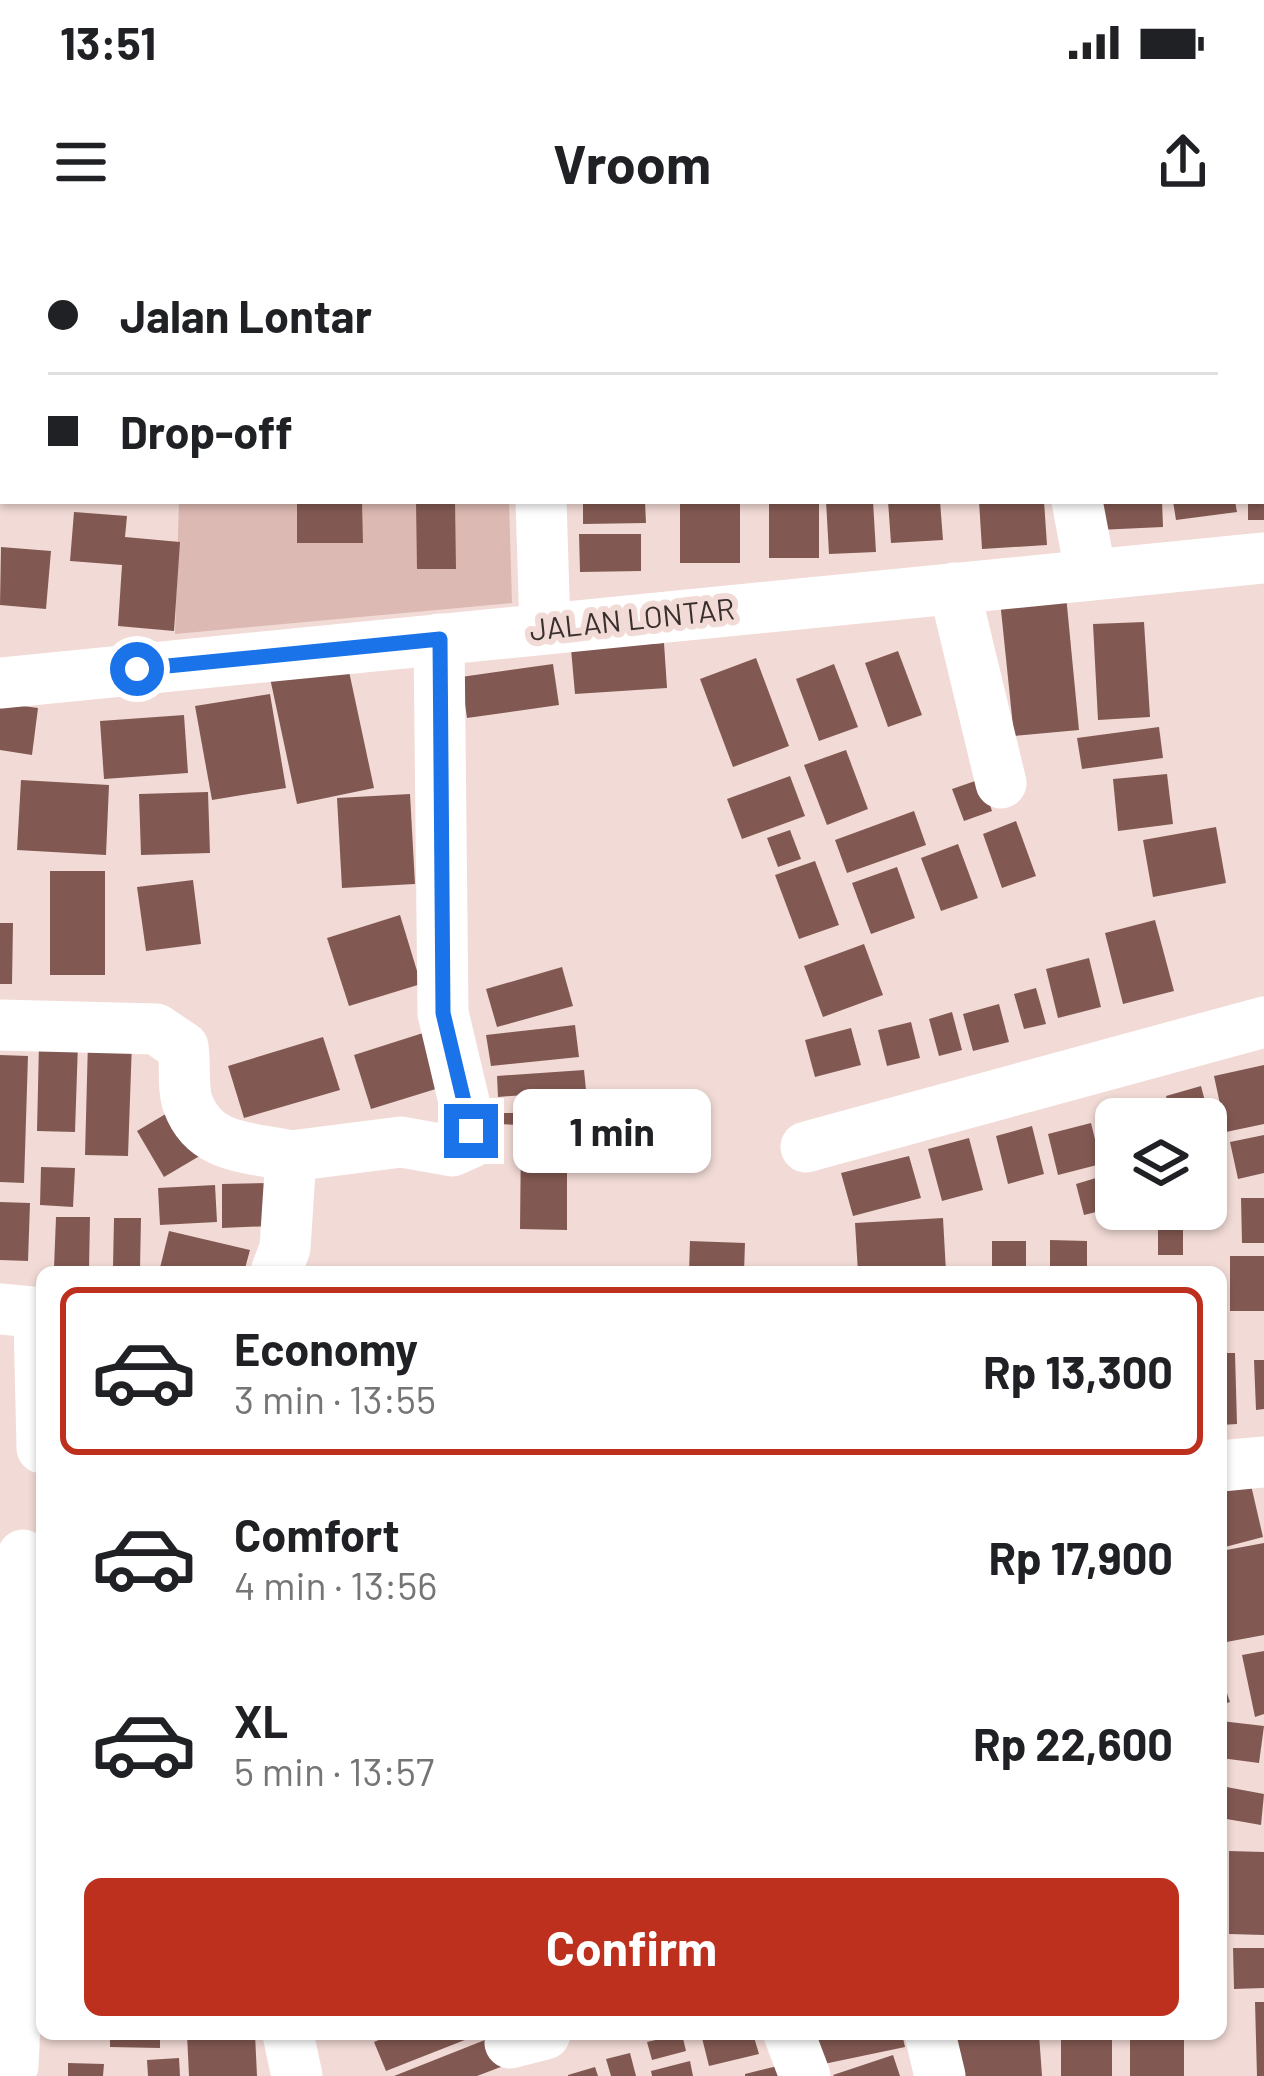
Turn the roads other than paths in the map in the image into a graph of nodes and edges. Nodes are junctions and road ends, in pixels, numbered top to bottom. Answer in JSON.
{"nodes":[{"id":1,"x":541,"y":504,"type":"edge"},
{"id":2,"x":1079,"y":504,"type":"edge"},
{"id":3,"x":1264,"y":558,"type":"edge"},
{"id":4,"x":1091,"y":575,"type":"junction"},
{"id":5,"x":954,"y":588,"type":"junction"},
{"id":6,"x":545,"y":628,"type":"junction"},
{"id":7,"x":440,"y":639,"type":"junction"},
{"id":8,"x":0,"y":683,"type":"edge"},
{"id":9,"x":1001,"y":783,"type":"dead end"},
{"id":10,"x":1264,"y":1022,"type":"edge"},
{"id":11,"x":0,"y":1025,"type":"edge"},
{"id":12,"x":806,"y":1147,"type":"dead end"},
{"id":13,"x":291,"y":1156,"type":"junction"},
{"id":14,"x":278,"y":1266,"type":"edge"},
{"id":15,"x":0,"y":1309,"type":"edge"},
{"id":16,"x":36,"y":1316,"type":"edge"},
{"id":17,"x":22,"y":1555,"type":"edge"},
{"id":18,"x":32,"y":1881,"type":"edge"},
{"id":19,"x":289,"y":2040,"type":"edge"},
{"id":20,"x":791,"y":2040,"type":"edge"},
{"id":21,"x":931,"y":2040,"type":"edge"},
{"id":22,"x":9,"y":2068,"type":"edge"},
{"id":23,"x":297,"y":2076,"type":"edge"},
{"id":24,"x":805,"y":2076,"type":"edge"},
{"id":25,"x":940,"y":2076,"type":"edge"}],
"edges":[{"from":1,"to":6,"type":"street"},
{"from":2,"to":4,"type":"street"},
{"from":3,"to":4,"type":"street","name":"JALAN LONTAR"},
{"from":4,"to":5,"type":"street","name":"JALAN LONTAR"},
{"from":5,"to":6,"type":"street","name":"JALAN LONTAR"},
{"from":5,"to":9,"type":"street"},
{"from":6,"to":7,"type":"street","name":"JALAN LONTAR"},
{"from":7,"to":8,"type":"street","name":"JALAN LONTAR"},
{"from":7,"to":13,"type":"street"},
{"from":10,"to":12,"type":"street"},
{"from":11,"to":13,"type":"street"},
{"from":13,"to":14,"type":"street"},
{"from":15,"to":16,"type":"street"},
{"from":17,"to":18,"type":"street"},
{"from":18,"to":22,"type":"street"},
{"from":19,"to":23,"type":"street"},
{"from":20,"to":24,"type":"street"},
{"from":21,"to":25,"type":"street"}]}
